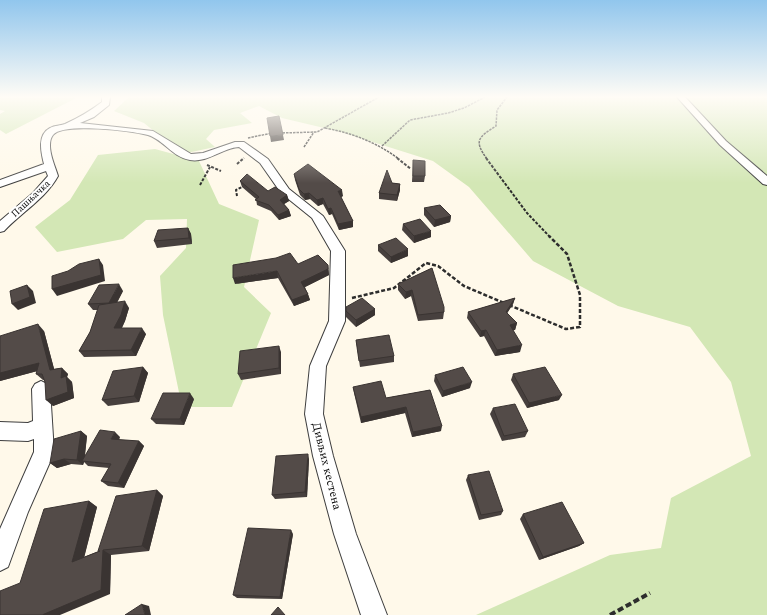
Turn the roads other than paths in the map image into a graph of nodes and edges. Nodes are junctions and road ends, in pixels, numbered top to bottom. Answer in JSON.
{"nodes":[{"id":1,"x":66,"y":126,"type":"edge"},
{"id":2,"x":75,"y":126,"type":"edge"},
{"id":3,"x":707,"y":126,"type":"edge"},
{"id":4,"x":49,"y":166,"type":"junction"},
{"id":5,"x":767,"y":182,"type":"edge"},
{"id":6,"x":0,"y":184,"type":"edge"},
{"id":7,"x":0,"y":228,"type":"edge"},
{"id":8,"x":41,"y":389,"type":"dead end"},
{"id":9,"x":42,"y":427,"type":"junction"},
{"id":10,"x":0,"y":431,"type":"edge"},
{"id":11,"x":0,"y":560,"type":"edge"},
{"id":12,"x":374,"y":615,"type":"edge"}],
"edges":[{"from":1,"to":4,"type":"street"},
{"from":2,"to":12,"type":"street","name":"Дивљих кестена"},
{"from":3,"to":5,"type":"street"},
{"from":4,"to":6,"type":"street"},
{"from":4,"to":7,"type":"street","name":"Пашњачка"},
{"from":8,"to":9,"type":"street"},
{"from":9,"to":10,"type":"street"},
{"from":9,"to":11,"type":"street"}]}
